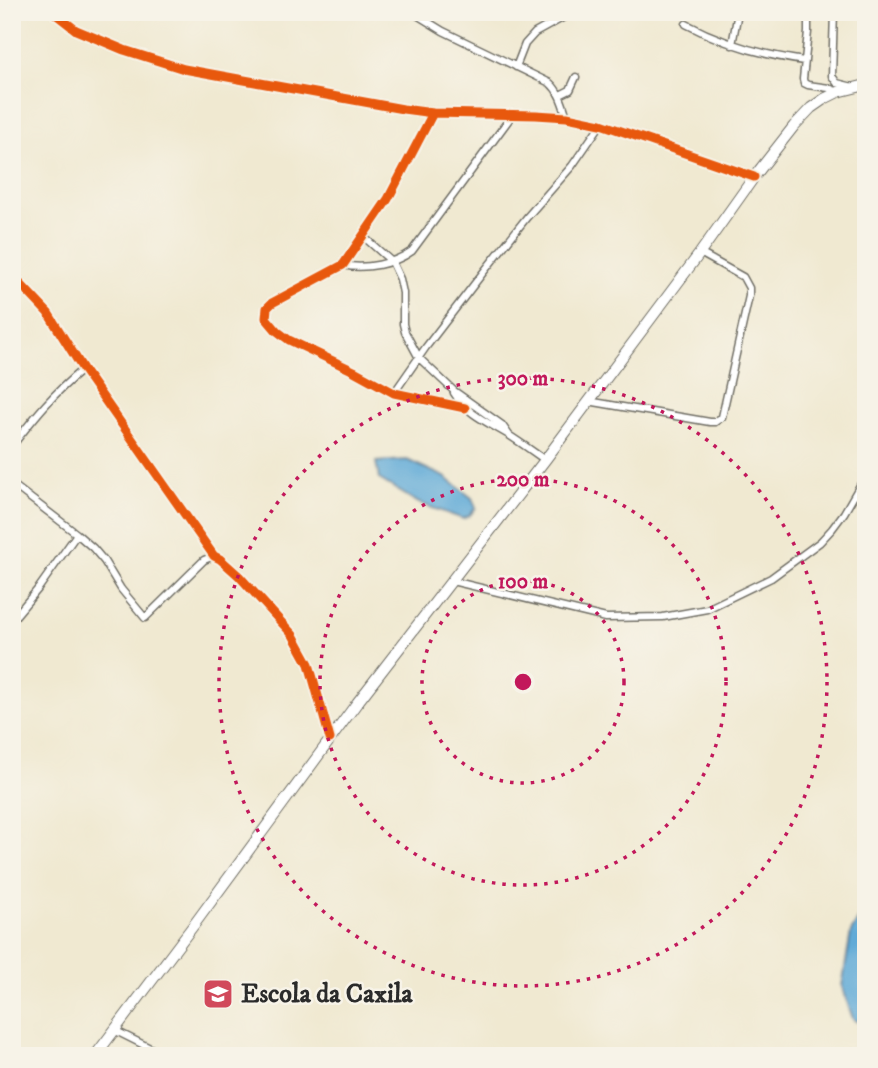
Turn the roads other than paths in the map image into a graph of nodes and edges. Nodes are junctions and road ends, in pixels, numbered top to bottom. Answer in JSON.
{"nodes":[{"id":1,"x":53,"y":12,"type":"edge"},
{"id":2,"x":412,"y":12,"type":"edge"},
{"id":3,"x":573,"y":12,"type":"edge"},
{"id":4,"x":738,"y":12,"type":"edge"},
{"id":5,"x":808,"y":12,"type":"edge"},
{"id":6,"x":834,"y":12,"type":"edge"},
{"id":7,"x":686,"y":24,"type":"dead end"},
{"id":8,"x":732,"y":45,"type":"junction"},
{"id":9,"x":804,"y":61,"type":"junction"},
{"id":10,"x":516,"y":67,"type":"junction"},
{"id":11,"x":576,"y":77,"type":"dead end"},
{"id":12,"x":866,"y":85,"type":"edge"},
{"id":13,"x":855,"y":88,"type":"junction"},
{"id":14,"x":838,"y":92,"type":"junction"},
{"id":15,"x":560,"y":95,"type":"junction"},
{"id":16,"x":433,"y":113,"type":"junction"},
{"id":17,"x":513,"y":114,"type":"junction"},
{"id":18,"x":567,"y":117,"type":"junction"},
{"id":19,"x":601,"y":124,"type":"junction"},
{"id":20,"x":754,"y":177,"type":"junction"},
{"id":21,"x":364,"y":237,"type":"junction"},
{"id":22,"x":700,"y":253,"type":"junction"},
{"id":23,"x":392,"y":262,"type":"junction"},
{"id":24,"x":343,"y":265,"type":"junction"},
{"id":25,"x":12,"y":275,"type":"edge"},
{"id":26,"x":419,"y":358,"type":"junction"},
{"id":27,"x":83,"y":369,"type":"junction"},
{"id":28,"x":454,"y":391,"type":"junction"},
{"id":29,"x":394,"y":393,"type":"junction"},
{"id":30,"x":588,"y":401,"type":"junction"},
{"id":31,"x":465,"y":408,"type":"junction"},
{"id":32,"x":509,"y":435,"type":"junction"},
{"id":33,"x":12,"y":446,"type":"edge"},
{"id":34,"x":545,"y":460,"type":"junction"},
{"id":35,"x":866,"y":475,"type":"edge"},
{"id":36,"x":12,"y":484,"type":"edge"},
{"id":37,"x":77,"y":534,"type":"junction"},
{"id":38,"x":214,"y":556,"type":"junction"},
{"id":39,"x":452,"y":580,"type":"junction"},
{"id":40,"x":12,"y":620,"type":"edge"},
{"id":41,"x":330,"y":739,"type":"junction"},
{"id":42,"x":114,"y":1030,"type":"junction"},
{"id":43,"x":95,"y":1056,"type":"edge"},
{"id":44,"x":166,"y":1056,"type":"edge"}],
"edges":[{"from":1,"to":16,"type":"street"},
{"from":2,"to":10,"type":"street"},
{"from":3,"to":10,"type":"street"},
{"from":4,"to":8,"type":"street"},
{"from":5,"to":9,"type":"street"},
{"from":6,"to":13,"type":"street"},
{"from":7,"to":8,"type":"street"},
{"from":8,"to":9,"type":"street"},
{"from":9,"to":14,"type":"street"},
{"from":10,"to":15,"type":"street"},
{"from":11,"to":15,"type":"street"},
{"from":12,"to":13,"type":"main road"},
{"from":13,"to":14,"type":"main road"},
{"from":14,"to":20,"type":"main road"},
{"from":15,"to":18,"type":"street"},
{"from":16,"to":17,"type":"street"},
{"from":16,"to":21,"type":"street"},
{"from":17,"to":18,"type":"street"},
{"from":17,"to":23,"type":"street"},
{"from":18,"to":19,"type":"street"},
{"from":19,"to":20,"type":"street"},
{"from":19,"to":26,"type":"street"},
{"from":20,"to":22,"type":"main road"},
{"from":21,"to":23,"type":"street"},
{"from":21,"to":24,"type":"street"},
{"from":22,"to":30,"type":"main road"},
{"from":22,"to":30,"type":"street"},
{"from":23,"to":24,"type":"street"},
{"from":23,"to":26,"type":"street"},
{"from":24,"to":29,"type":"street"},
{"from":25,"to":27,"type":"street"},
{"from":26,"to":28,"type":"street"},
{"from":26,"to":29,"type":"street"},
{"from":27,"to":33,"type":"street"},
{"from":27,"to":38,"type":"street"},
{"from":28,"to":31,"type":"street"},
{"from":28,"to":32,"type":"street"},
{"from":29,"to":31,"type":"street"},
{"from":30,"to":34,"type":"main road"},
{"from":31,"to":32,"type":"street"},
{"from":32,"to":34,"type":"street"},
{"from":34,"to":39,"type":"main road"},
{"from":35,"to":39,"type":"street"},
{"from":36,"to":37,"type":"street"},
{"from":37,"to":38,"type":"street"},
{"from":37,"to":40,"type":"street"},
{"from":38,"to":41,"type":"street"},
{"from":39,"to":41,"type":"main road"},
{"from":41,"to":42,"type":"main road"},
{"from":42,"to":43,"type":"main road"},
{"from":42,"to":44,"type":"street"}]}
